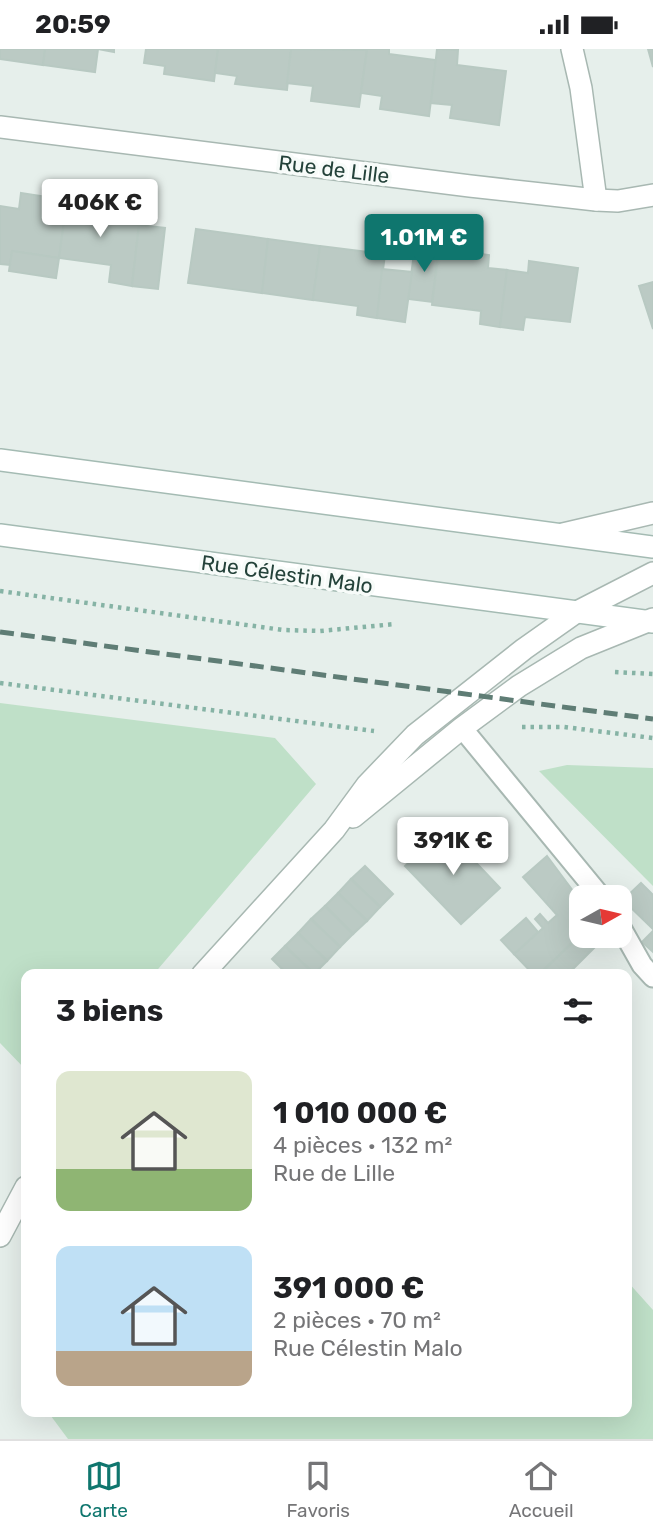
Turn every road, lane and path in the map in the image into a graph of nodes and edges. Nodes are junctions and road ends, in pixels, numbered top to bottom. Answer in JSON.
{"nodes":[{"id":1,"x":572,"y":49,"type":"edge"},
{"id":2,"x":5,"y":126,"type":"edge"},
{"id":3,"x":653,"y":195,"type":"edge"},
{"id":4,"x":596,"y":200,"type":"junction"},
{"id":5,"x":0,"y":460,"type":"edge"},
{"id":6,"x":653,"y":513,"type":"edge"},
{"id":7,"x":0,"y":535,"type":"edge"},
{"id":8,"x":559,"y":535,"type":"junction"},
{"id":9,"x":653,"y":547,"type":"edge"},
{"id":10,"x":653,"y":573,"type":"edge"},
{"id":11,"x":0,"y":591,"type":"edge"},
{"id":12,"x":575,"y":613,"type":"junction"},
{"id":13,"x":652,"y":621,"type":"edge"},
{"id":14,"x":399,"y":624,"type":"dead end"},
{"id":15,"x":0,"y":683,"type":"edge"},
{"id":16,"x":462,"y":728,"type":"junction"},
{"id":17,"x":415,"y":735,"type":"junction"},
{"id":18,"x":653,"y":738,"type":"edge"},
{"id":19,"x":334,"y":830,"type":"junction"},
{"id":20,"x":591,"y":885,"type":"edge"},
{"id":21,"x":632,"y":947,"type":"edge"},
{"id":22,"x":207,"y":969,"type":"edge"},
{"id":23,"x":653,"y":978,"type":"edge"},
{"id":24,"x":21,"y":1196,"type":"edge"},
{"id":25,"x":0,"y":1235,"type":"edge"}],
"edges":[{"from":1,"to":4,"type":"street"},
{"from":2,"to":4,"type":"street","name":"Rue de Lille"},
{"from":3,"to":4,"type":"street","name":"Rue de Lille"},
{"from":5,"to":8,"type":"street"},
{"from":6,"to":8,"type":"street"},
{"from":7,"to":12,"type":"street","name":"Rue Célestin Malo"},
{"from":8,"to":9,"type":"street"},
{"from":10,"to":12,"type":"street","name":"Rue Célestin Malo"},
{"from":11,"to":14,"type":"path"},
{"from":12,"to":13,"type":"street","name":"Rue Célestin Malo"},
{"from":12,"to":17,"type":"street","name":"Rue Célestin Malo"},
{"from":13,"to":16,"type":"street","name":"Rue Célestin Malo"},
{"from":15,"to":17,"type":"path"},
{"from":16,"to":18,"type":"path"},
{"from":16,"to":19,"type":"street","name":"Rue Célestin Malo"},
{"from":16,"to":20,"type":"lane"},
{"from":17,"to":19,"type":"street","name":"Rue Célestin Malo"},
{"from":19,"to":22,"type":"street","name":"Rue Célestin Malo"},
{"from":21,"to":23,"type":"lane"},
{"from":24,"to":25,"type":"street"}]}
